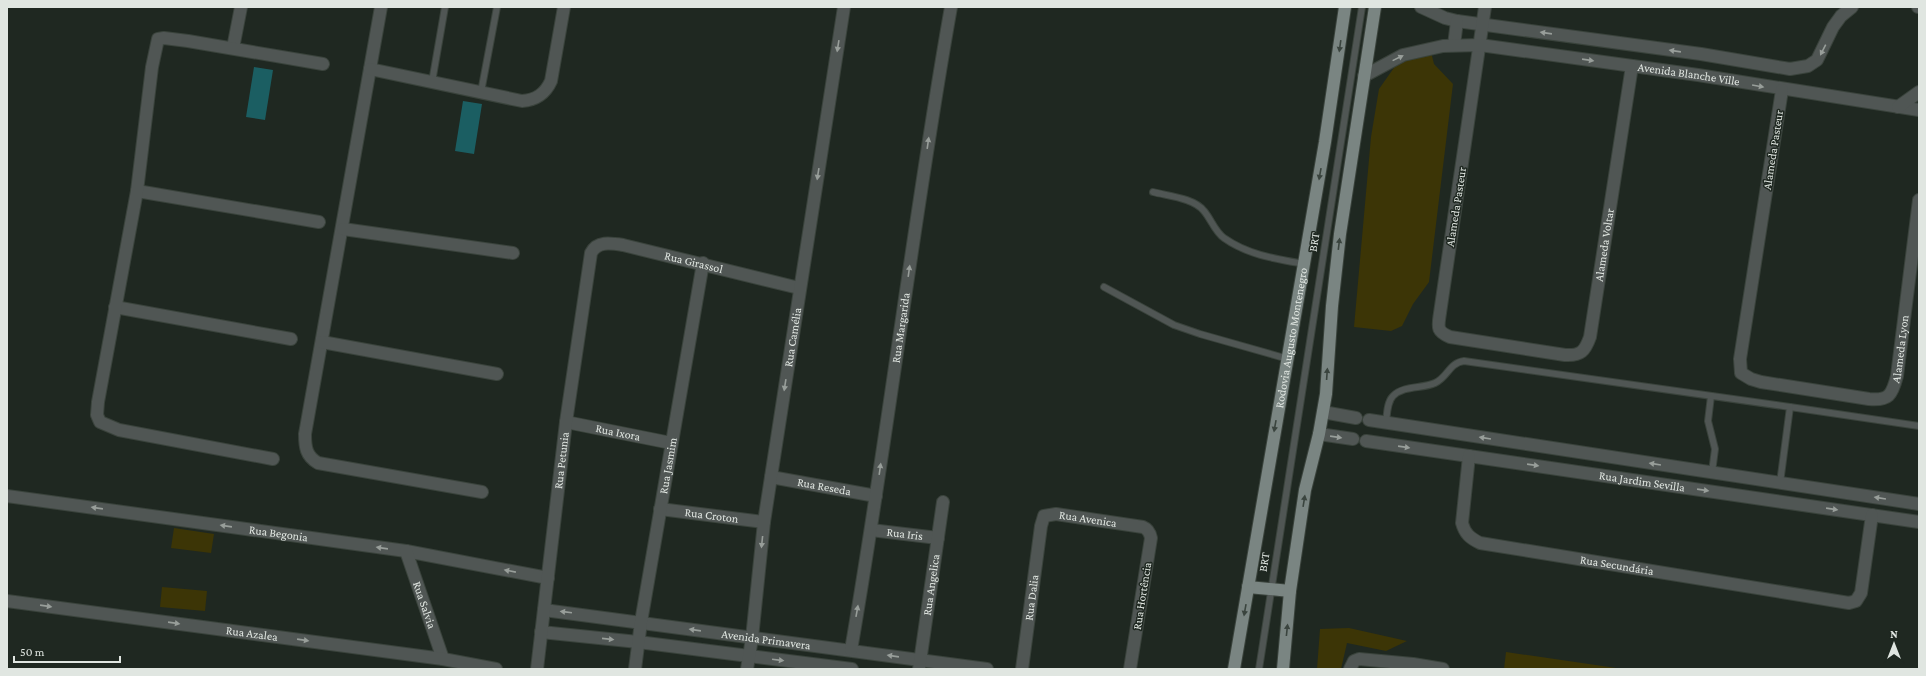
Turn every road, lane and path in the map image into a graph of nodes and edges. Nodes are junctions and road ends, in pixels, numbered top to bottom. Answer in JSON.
{"nodes":[{"id":1,"x":241,"y":7,"type":"edge"},
{"id":2,"x":381,"y":7,"type":"edge"},
{"id":3,"x":445,"y":7,"type":"edge"},
{"id":4,"x":497,"y":7,"type":"edge"},
{"id":5,"x":564,"y":7,"type":"edge"},
{"id":6,"x":844,"y":7,"type":"edge"},
{"id":7,"x":951,"y":7,"type":"edge"},
{"id":8,"x":1345,"y":7,"type":"edge"},
{"id":9,"x":1362,"y":7,"type":"edge"},
{"id":10,"x":1375,"y":7,"type":"edge"},
{"id":11,"x":1421,"y":7,"type":"edge"},
{"id":12,"x":1485,"y":7,"type":"edge"},
{"id":13,"x":1835,"y":7,"type":"edge"},
{"id":14,"x":1852,"y":7,"type":"edge"},
{"id":15,"x":1457,"y":21,"type":"junction"},
{"id":16,"x":1483,"y":25,"type":"junction"},
{"id":17,"x":1833,"y":27,"type":"junction"},
{"id":18,"x":1454,"y":45,"type":"junction"},
{"id":19,"x":1480,"y":45,"type":"junction"},
{"id":20,"x":233,"y":48,"type":"junction"},
{"id":21,"x":1701,"y":54,"type":"junction"},
{"id":22,"x":323,"y":64,"type":"dead end"},
{"id":23,"x":1632,"y":66,"type":"junction"},
{"id":24,"x":370,"y":68,"type":"junction"},
{"id":25,"x":1698,"y":75,"type":"junction"},
{"id":26,"x":1364,"y":76,"type":"junction"},
{"id":27,"x":432,"y":82,"type":"junction"},
{"id":28,"x":1782,"y":90,"type":"junction"},
{"id":29,"x":481,"y":92,"type":"junction"},
{"id":30,"x":1919,"y":92,"type":"edge"},
{"id":31,"x":1898,"y":107,"type":"junction"},
{"id":32,"x":1919,"y":110,"type":"edge"},
{"id":33,"x":137,"y":191,"type":"junction"},
{"id":34,"x":1153,"y":192,"type":"dead end"},
{"id":35,"x":1919,"y":200,"type":"edge"},
{"id":36,"x":319,"y":222,"type":"dead end"},
{"id":37,"x":343,"y":229,"type":"junction"},
{"id":38,"x":513,"y":253,"type":"dead end"},
{"id":39,"x":591,"y":253,"type":"joint"},
{"id":40,"x":702,"y":263,"type":"junction"},
{"id":41,"x":1305,"y":264,"type":"junction"},
{"id":42,"x":1104,"y":287,"type":"dead end"},
{"id":43,"x":799,"y":288,"type":"junction"},
{"id":44,"x":115,"y":307,"type":"junction"},
{"id":45,"x":291,"y":339,"type":"dead end"},
{"id":46,"x":322,"y":342,"type":"junction"},
{"id":47,"x":1513,"y":346,"type":"joint"},
{"id":48,"x":1288,"y":359,"type":"junction"},
{"id":49,"x":497,"y":374,"type":"dead end"},
{"id":50,"x":1790,"y":386,"type":"joint"},
{"id":51,"x":1711,"y":396,"type":"junction"},
{"id":52,"x":1790,"y":406,"type":"junction"},
{"id":53,"x":1323,"y":412,"type":"junction"},
{"id":54,"x":1356,"y":418,"type":"dead end"},
{"id":55,"x":1368,"y":420,"type":"dead end"},
{"id":56,"x":566,"y":422,"type":"junction"},
{"id":57,"x":1386,"y":423,"type":"junction"},
{"id":58,"x":1919,"y":426,"type":"edge"},
{"id":59,"x":1319,"y":434,"type":"junction"},
{"id":60,"x":1353,"y":439,"type":"dead end"},
{"id":61,"x":1366,"y":441,"type":"dead end"},
{"id":62,"x":671,"y":443,"type":"junction"},
{"id":63,"x":1380,"y":443,"type":"junction"},
{"id":64,"x":1469,"y":456,"type":"junction"},
{"id":65,"x":273,"y":459,"type":"dead end"},
{"id":66,"x":1712,"y":472,"type":"junction"},
{"id":67,"x":771,"y":477,"type":"junction"},
{"id":68,"x":1745,"y":477,"type":"junction"},
{"id":69,"x":1780,"y":483,"type":"junction"},
{"id":70,"x":482,"y":492,"type":"dead end"},
{"id":71,"x":7,"y":496,"type":"edge"},
{"id":72,"x":876,"y":496,"type":"junction"},
{"id":73,"x":1742,"y":496,"type":"junction"},
{"id":74,"x":942,"y":502,"type":"dead end"},
{"id":75,"x":1919,"y":504,"type":"edge"},
{"id":76,"x":660,"y":509,"type":"junction"},
{"id":77,"x":1872,"y":515,"type":"junction"},
{"id":78,"x":764,"y":522,"type":"junction"},
{"id":79,"x":1919,"y":522,"type":"edge"},
{"id":80,"x":1041,"y":526,"type":"joint"},
{"id":81,"x":1143,"y":527,"type":"joint"},
{"id":82,"x":871,"y":530,"type":"junction"},
{"id":83,"x":938,"y":538,"type":"junction"},
{"id":84,"x":406,"y":551,"type":"junction"},
{"id":85,"x":548,"y":578,"type":"junction"},
{"id":86,"x":1248,"y":587,"type":"junction"},
{"id":87,"x":1271,"y":590,"type":"junction"},
{"id":88,"x":1290,"y":591,"type":"junction"},
{"id":89,"x":7,"y":600,"type":"edge"},
{"id":90,"x":544,"y":610,"type":"junction"},
{"id":91,"x":641,"y":622,"type":"junction"},
{"id":92,"x":541,"y":632,"type":"junction"},
{"id":93,"x":752,"y":638,"type":"junction"},
{"id":94,"x":638,"y":642,"type":"junction"},
{"id":95,"x":851,"y":650,"type":"junction"},
{"id":96,"x":750,"y":657,"type":"junction"},
{"id":97,"x":443,"y":659,"type":"junction"},
{"id":98,"x":920,"y":664,"type":"edge"},
{"id":99,"x":496,"y":669,"type":"edge"},
{"id":100,"x":537,"y":669,"type":"edge"},
{"id":101,"x":635,"y":669,"type":"edge"},
{"id":102,"x":747,"y":669,"type":"edge"},
{"id":103,"x":849,"y":669,"type":"edge"},
{"id":104,"x":852,"y":669,"type":"edge"},
{"id":105,"x":987,"y":669,"type":"edge"},
{"id":106,"x":1022,"y":669,"type":"edge"},
{"id":107,"x":1130,"y":669,"type":"edge"},
{"id":108,"x":1234,"y":669,"type":"edge"},
{"id":109,"x":1258,"y":669,"type":"edge"},
{"id":110,"x":1283,"y":669,"type":"edge"},
{"id":111,"x":1350,"y":669,"type":"edge"},
{"id":112,"x":1443,"y":669,"type":"edge"}],
"edges":[{"from":1,"to":20,"type":"street"},
{"from":2,"to":24,"type":"street"},
{"from":3,"to":27,"type":"lane"},
{"from":4,"to":29,"type":"lane"},
{"from":5,"to":29,"type":"street"},
{"from":6,"to":43,"type":"street","name":"Rua Camélia","one_way":true},
{"from":72,"to":7,"type":"street","name":"Rua Margarida","one_way":true},
{"from":8,"to":41,"type":"main road","name":"Rodovia Augusto Montenegro","one_way":true},
{"from":9,"to":87,"type":"lane","name":"BRT"},
{"from":10,"to":26,"type":"main road"},
{"from":11,"to":15,"type":"street","name":"Avenida Blanche Ville"},
{"from":12,"to":16,"type":"street","name":"Alameda Pasteur"},
{"from":13,"to":17,"type":"street"},
{"from":14,"to":17,"type":"street","name":"Avenida Blanche Ville"},
{"from":15,"to":16,"type":"street","name":"Avenida Blanche Ville"},
{"from":15,"to":18,"type":"street"},
{"from":16,"to":19,"type":"street","name":"Alameda Pasteur"},
{"from":21,"to":16,"type":"street","name":"Avenida Blanche Ville","one_way":true},
{"from":17,"to":21,"type":"street","name":"Avenida Blanche Ville","one_way":true},
{"from":18,"to":19,"type":"street","name":"Avenida Blanche Ville"},
{"from":26,"to":18,"type":"street","name":"Avenida Blanche Ville","one_way":true},
{"from":19,"to":23,"type":"street","name":"Avenida Blanche Ville","one_way":true},
{"from":19,"to":47,"type":"street","name":"Alameda Pasteur"},
{"from":20,"to":22,"type":"street"},
{"from":20,"to":33,"type":"street"},
{"from":21,"to":25,"type":"street"},
{"from":23,"to":25,"type":"street","name":"Avenida Blanche Ville"},
{"from":23,"to":47,"type":"street","name":"Alameda Voltar"},
{"from":24,"to":27,"type":"street"},
{"from":24,"to":37,"type":"street"},
{"from":25,"to":28,"type":"street","name":"Avenida Blanche Ville","one_way":true},
{"from":53,"to":26,"type":"main road","one_way":true},
{"from":27,"to":29,"type":"street"},
{"from":28,"to":31,"type":"street","name":"Avenida Blanche Ville"},
{"from":28,"to":50,"type":"street","name":"Alameda Pasteur"},
{"from":30,"to":31,"type":"street"},
{"from":31,"to":32,"type":"street","name":"Avenida Blanche Ville"},
{"from":33,"to":36,"type":"street"},
{"from":33,"to":44,"type":"street"},
{"from":34,"to":41,"type":"lane"},
{"from":35,"to":50,"type":"street","name":"Alameda Lyon"},
{"from":37,"to":38,"type":"street"},
{"from":37,"to":46,"type":"street"},
{"from":39,"to":40,"type":"street","name":"Rua Girassol"},
{"from":39,"to":56,"type":"street","name":"Rua Petunia"},
{"from":40,"to":43,"type":"street","name":"Rua Girassol"},
{"from":40,"to":62,"type":"street","name":"Rua Jasmim"},
{"from":41,"to":48,"type":"main road","name":"Rodovia Augusto Montenegro"},
{"from":42,"to":48,"type":"lane"},
{"from":43,"to":67,"type":"street","name":"Rua Camélia","one_way":true},
{"from":44,"to":45,"type":"street"},
{"from":44,"to":65,"type":"street"},
{"from":46,"to":49,"type":"street"},
{"from":46,"to":70,"type":"street"},
{"from":48,"to":86,"type":"main road","name":"Rodovia Augusto Montenegro","one_way":true},
{"from":51,"to":52,"type":"lane"},
{"from":51,"to":57,"type":"lane"},
{"from":51,"to":66,"type":"lane"},
{"from":52,"to":58,"type":"lane"},
{"from":52,"to":69,"type":"lane"},
{"from":53,"to":54,"type":"street"},
{"from":53,"to":59,"type":"main road"},
{"from":55,"to":57,"type":"street","name":"Rua Jardim Sevilla"},
{"from":56,"to":62,"type":"street","name":"Rua Ixora"},
{"from":56,"to":85,"type":"street","name":"Rua Petunia"},
{"from":57,"to":63,"type":"street"},
{"from":66,"to":57,"type":"street","name":"Rua Jardim Sevilla","one_way":true},
{"from":59,"to":60,"type":"street","one_way":true},
{"from":88,"to":59,"type":"main road","one_way":true},
{"from":61,"to":63,"type":"street","name":"Rua Jardim Sevilla"},
{"from":62,"to":76,"type":"street","name":"Rua Jasmim"},
{"from":63,"to":64,"type":"street","name":"Rua Jardim Sevilla","one_way":true},
{"from":64,"to":73,"type":"street","name":"Rua Jardim Sevilla","one_way":true},
{"from":64,"to":77,"type":"street","name":"Rua Secundária"},
{"from":66,"to":68,"type":"street","name":"Rua Jardim Sevilla"},
{"from":67,"to":72,"type":"street","name":"Rua Reseda"},
{"from":67,"to":78,"type":"street","name":"Rua Camélia"},
{"from":68,"to":69,"type":"street","name":"Rua Jardim Sevilla"},
{"from":68,"to":73,"type":"street"},
{"from":75,"to":69,"type":"street","name":"Rua Jardim Sevilla","one_way":true},
{"from":84,"to":71,"type":"street","name":"Rua Begonia","one_way":true},
{"from":72,"to":82,"type":"street","name":"Rua Margarida"},
{"from":73,"to":77,"type":"street","name":"Rua Jardim Sevilla","one_way":true},
{"from":74,"to":83,"type":"street","name":"Rua Angelica"},
{"from":76,"to":78,"type":"street","name":"Rua Croton"},
{"from":76,"to":91,"type":"street","name":"Rua Jasmim"},
{"from":77,"to":79,"type":"street","name":"Rua Jardim Sevilla"},
{"from":78,"to":93,"type":"street","name":"Rua Camélia","one_way":true},
{"from":80,"to":81,"type":"street","name":"Rua Avenica"},
{"from":80,"to":106,"type":"street","name":"Rua Dalia"},
{"from":81,"to":107,"type":"street","name":"Rua Hortência"},
{"from":82,"to":83,"type":"street","name":"Rua Iris"},
{"from":95,"to":82,"type":"street","name":"Rua Margarida","one_way":true},
{"from":83,"to":98,"type":"street","name":"Rua Angelica"},
{"from":85,"to":84,"type":"street","name":"Rua Begonia","one_way":true},
{"from":84,"to":97,"type":"street","name":"Rua Salvia"},
{"from":85,"to":90,"type":"street","name":"Rua Petunia"},
{"from":86,"to":87,"type":"main road"},
{"from":86,"to":108,"type":"main road","name":"Rodovia Augusto Montenegro","one_way":true},
{"from":87,"to":88,"type":"main road"},
{"from":87,"to":109,"type":"lane","name":"BRT"},
{"from":110,"to":88,"type":"main road","one_way":true},
{"from":89,"to":97,"type":"street","name":"Rua Azalea","one_way":true},
{"from":91,"to":90,"type":"street","name":"Avenida Primavera","one_way":true},
{"from":90,"to":92,"type":"street","name":"Rua Petunia"},
{"from":93,"to":91,"type":"street","name":"Avenida Primavera","one_way":true},
{"from":91,"to":94,"type":"street","name":"Rua Jasmim"},
{"from":92,"to":94,"type":"street","name":"Avenida Primavera","one_way":true},
{"from":92,"to":100,"type":"street","name":"Rua Petunia"},
{"from":93,"to":95,"type":"street","name":"Avenida Primavera"},
{"from":93,"to":96,"type":"street","name":"Rua Camélia"},
{"from":94,"to":96,"type":"street","name":"Avenida Primavera"},
{"from":94,"to":101,"type":"street","name":"Rua Jasmim"},
{"from":98,"to":95,"type":"street","name":"Avenida Primavera","one_way":true},
{"from":96,"to":102,"type":"street","name":"Rua Camélia"},
{"from":96,"to":103,"type":"street","name":"Avenida Primavera","one_way":true},
{"from":97,"to":99,"type":"street","name":"Rua Azalea"},
{"from":98,"to":105,"type":"street","name":"Avenida Primavera"},
{"from":103,"to":104,"type":"street","name":"Avenida Primavera"},
{"from":111,"to":112,"type":"street"}]}
